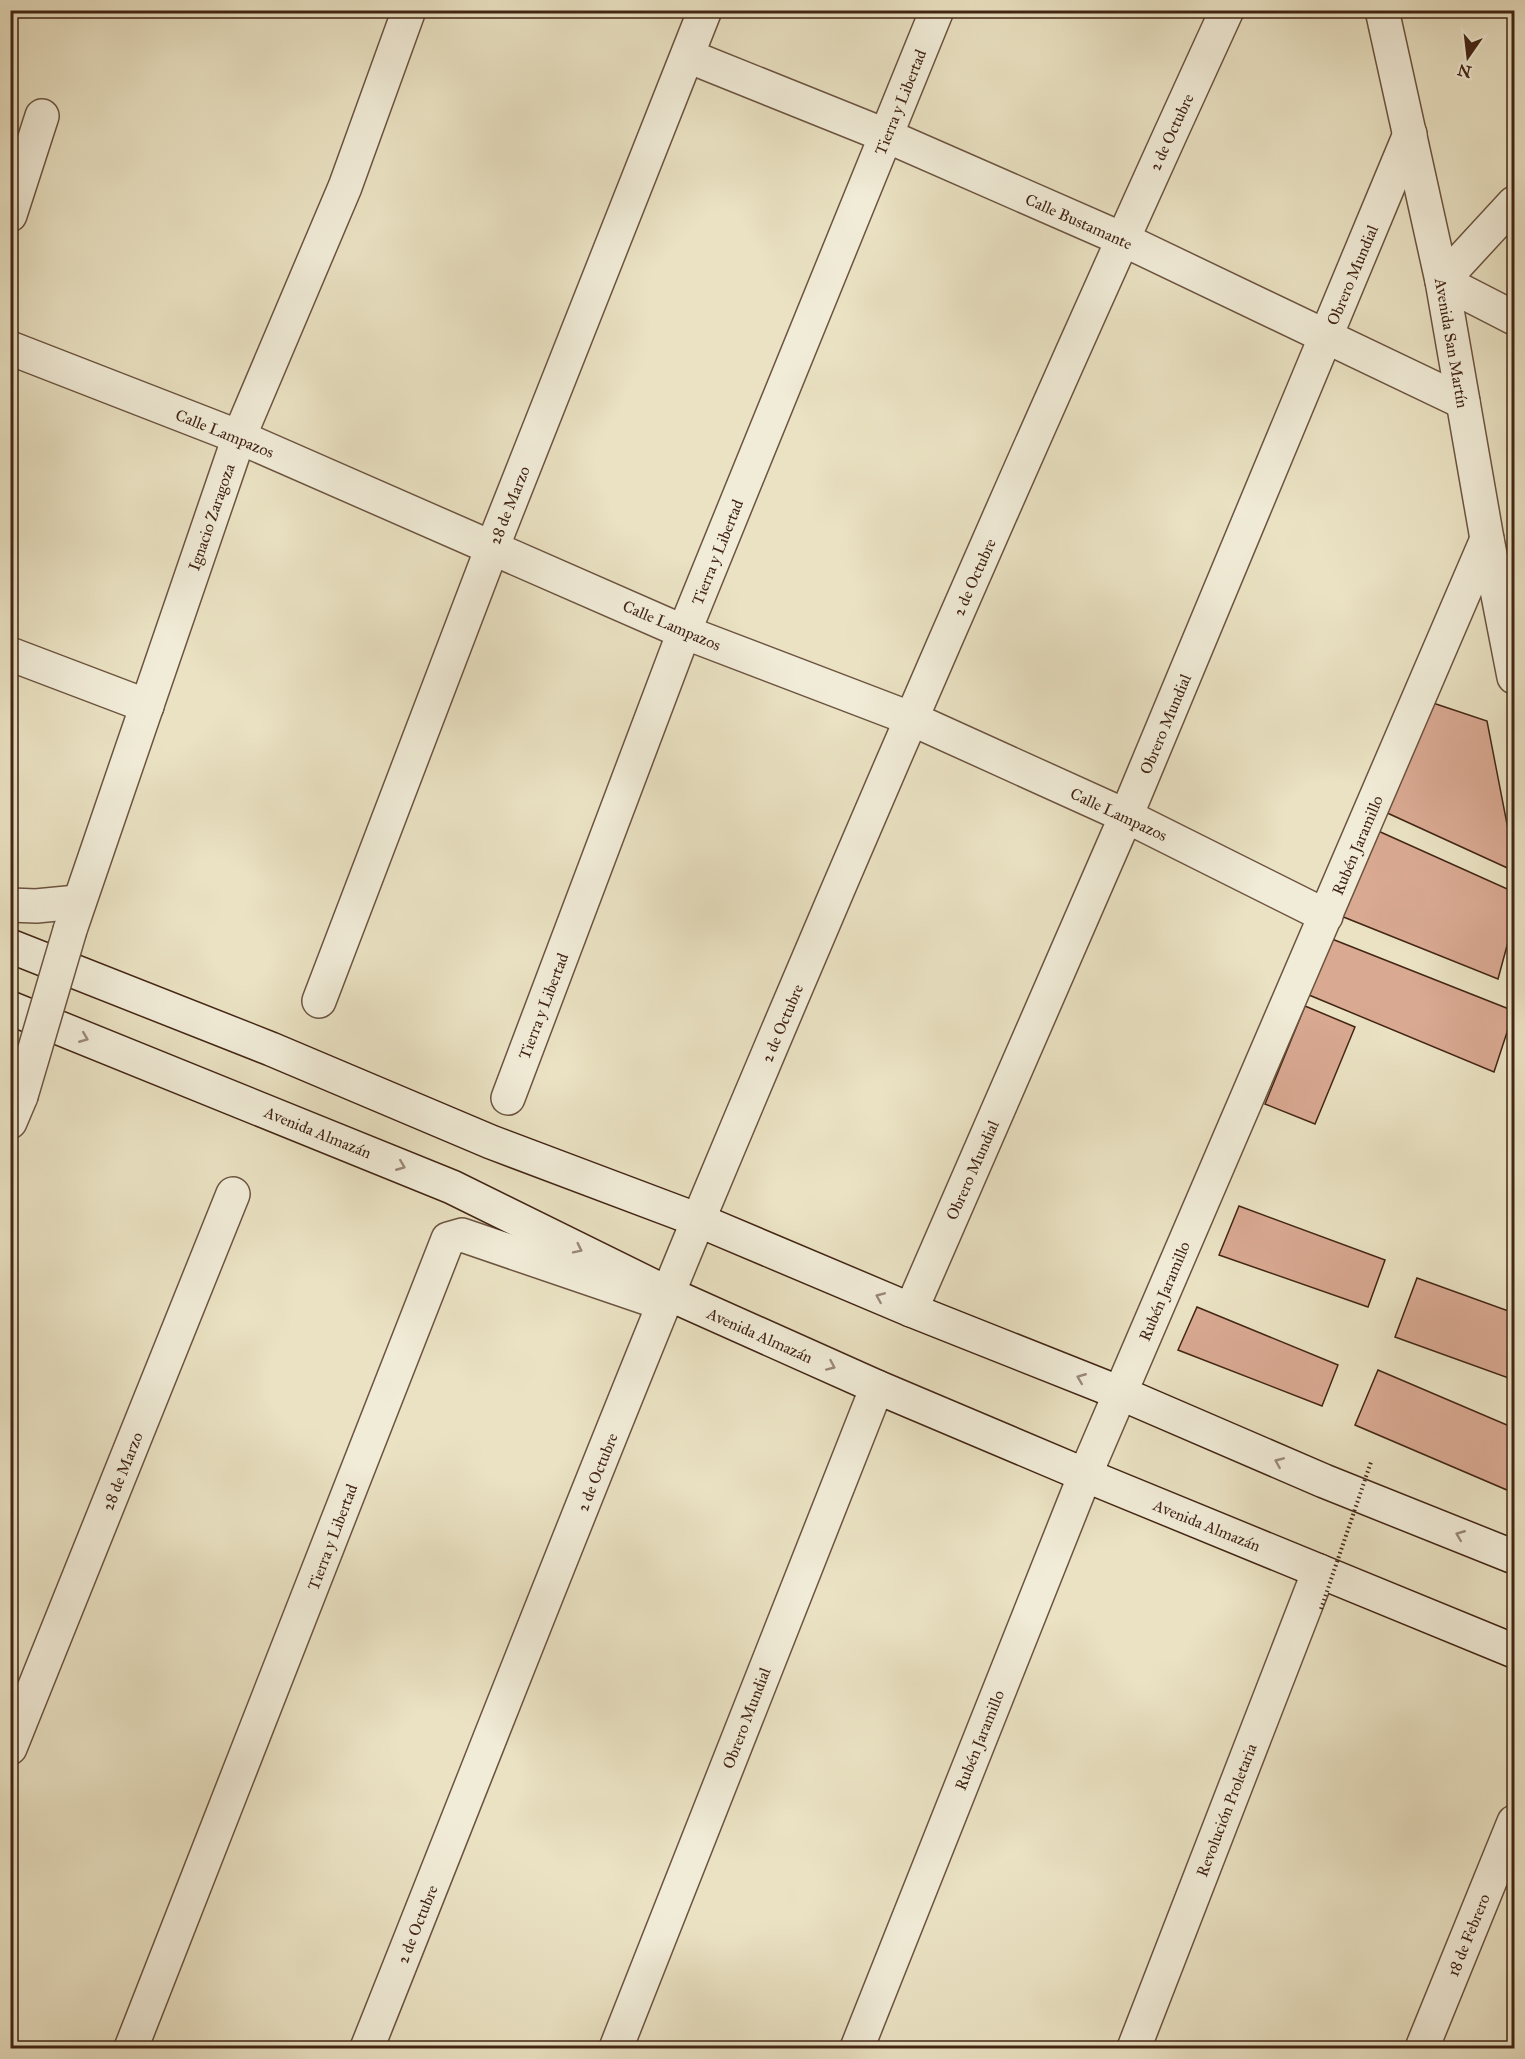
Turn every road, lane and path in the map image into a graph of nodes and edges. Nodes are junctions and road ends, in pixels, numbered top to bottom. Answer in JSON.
{"nodes":[{"id":1,"x":409,"y":10,"type":"edge"},
{"id":2,"x":705,"y":10,"type":"edge"},
{"id":3,"x":937,"y":10,"type":"edge"},
{"id":4,"x":1227,"y":10,"type":"edge"},
{"id":5,"x":1382,"y":10,"type":"edge"},
{"id":6,"x":688,"y":56,"type":"junction"},
{"id":7,"x":42,"y":117,"type":"dead end"},
{"id":8,"x":1410,"y":134,"type":"junction"},
{"id":9,"x":887,"y":136,"type":"junction"},
{"id":10,"x":1515,"y":203,"type":"edge"},
{"id":11,"x":10,"y":215,"type":"edge"},
{"id":12,"x":1122,"y":239,"type":"junction"},
{"id":13,"x":1443,"y":281,"type":"junction"},
{"id":14,"x":1515,"y":318,"type":"edge"},
{"id":15,"x":1325,"y":338,"type":"junction"},
{"id":16,"x":10,"y":348,"type":"edge"},
{"id":17,"x":1462,"y":402,"type":"junction"},
{"id":18,"x":238,"y":437,"type":"junction"},
{"id":19,"x":1487,"y":539,"type":"junction"},
{"id":20,"x":492,"y":548,"type":"junction"},
{"id":21,"x":684,"y":632,"type":"junction"},
{"id":22,"x":10,"y":654,"type":"edge"},
{"id":23,"x":1515,"y":677,"type":"edge"},
{"id":24,"x":147,"y":706,"type":"junction"},
{"id":25,"x":912,"y":719,"type":"junction"},
{"id":26,"x":1126,"y":816,"type":"junction"},
{"id":27,"x":10,"y":905,"type":"edge"},
{"id":28,"x":73,"y":916,"type":"junction"},
{"id":29,"x":1326,"y":916,"type":"junction"},
{"id":30,"x":10,"y":946,"type":"edge"},
{"id":31,"x":319,"y":1001,"type":"dead end"},
{"id":32,"x":10,"y":1008,"type":"edge"},
{"id":33,"x":508,"y":1098,"type":"dead end"},
{"id":34,"x":16,"y":1109,"type":"edge"},
{"id":35,"x":233,"y":1194,"type":"dead end"},
{"id":36,"x":698,"y":1220,"type":"junction"},
{"id":37,"x":666,"y":1299,"type":"junction"},
{"id":38,"x":911,"y":1310,"type":"junction"},
{"id":39,"x":877,"y":1387,"type":"junction"},
{"id":40,"x":1120,"y":1393,"type":"junction"},
{"id":41,"x":1371,"y":1462,"type":"dead end"},
{"id":42,"x":1085,"y":1475,"type":"junction"},
{"id":43,"x":1515,"y":1557,"type":"edge"},
{"id":44,"x":1319,"y":1572,"type":"junction"},
{"id":45,"x":1321,"y":1608,"type":"dead end"},
{"id":46,"x":1515,"y":1651,"type":"edge"},
{"id":47,"x":10,"y":1748,"type":"edge"},
{"id":48,"x":1515,"y":1822,"type":"edge"},
{"id":49,"x":131,"y":2049,"type":"edge"},
{"id":50,"x":367,"y":2049,"type":"edge"},
{"id":51,"x":616,"y":2049,"type":"edge"},
{"id":52,"x":856,"y":2049,"type":"edge"},
{"id":53,"x":1134,"y":2049,"type":"edge"},
{"id":54,"x":1422,"y":2049,"type":"edge"}],
"edges":[{"from":1,"to":18,"type":"street","name":"Ignacio Zaragoza"},
{"from":2,"to":6,"type":"street","name":"28 de Marzo"},
{"from":3,"to":9,"type":"street","name":"Tierra y Libertad"},
{"from":4,"to":12,"type":"street","name":"2 de Octubre"},
{"from":5,"to":8,"type":"street","name":"Avenida San Martín"},
{"from":6,"to":9,"type":"street","name":"Calle Bustamante"},
{"from":6,"to":20,"type":"street","name":"28 de Marzo"},
{"from":7,"to":11,"type":"street"},
{"from":8,"to":13,"type":"street","name":"Avenida San Martín"},
{"from":8,"to":15,"type":"street","name":"Obrero Mundial"},
{"from":9,"to":12,"type":"street","name":"Calle Bustamante"},
{"from":9,"to":21,"type":"street","name":"Tierra y Libertad"},
{"from":10,"to":13,"type":"street"},
{"from":12,"to":15,"type":"street","name":"Calle Bustamante"},
{"from":12,"to":25,"type":"street","name":"2 de Octubre"},
{"from":13,"to":14,"type":"street"},
{"from":13,"to":17,"type":"street","name":"Avenida San Martín"},
{"from":15,"to":17,"type":"street","name":"Calle Bustamante"},
{"from":15,"to":26,"type":"street","name":"Obrero Mundial"},
{"from":16,"to":18,"type":"street","name":"Calle Lampazos"},
{"from":17,"to":19,"type":"street","name":"Avenida San Martín"},
{"from":18,"to":20,"type":"street","name":"Calle Lampazos"},
{"from":18,"to":24,"type":"street","name":"Ignacio Zaragoza"},
{"from":19,"to":23,"type":"street","name":"Avenida San Martín"},
{"from":19,"to":29,"type":"street","name":"Rubén Jaramillo"},
{"from":20,"to":21,"type":"street","name":"Calle Lampazos"},
{"from":20,"to":31,"type":"street","name":"28 de Marzo"},
{"from":21,"to":25,"type":"street","name":"Calle Lampazos"},
{"from":21,"to":33,"type":"street","name":"Tierra y Libertad"},
{"from":22,"to":24,"type":"street"},
{"from":24,"to":28,"type":"street","name":"Ignacio Zaragoza"},
{"from":25,"to":26,"type":"street","name":"Calle Lampazos"},
{"from":25,"to":36,"type":"street","name":"2 de Octubre"},
{"from":26,"to":29,"type":"street","name":"Calle Lampazos"},
{"from":26,"to":38,"type":"street","name":"Obrero Mundial"},
{"from":27,"to":28,"type":"street"},
{"from":28,"to":34,"type":"street","name":"Ignacio Zaragoza","bridge":true},
{"from":29,"to":40,"type":"street","name":"Rubén Jaramillo"},
{"from":30,"to":36,"type":"street"},
{"from":32,"to":37,"type":"street","name":"Avenida Almazán","one_way":true},
{"from":35,"to":47,"type":"street","name":"28 de Marzo"},
{"from":36,"to":37,"type":"street","name":"2 de Octubre"},
{"from":38,"to":36,"type":"street","one_way":true},
{"from":37,"to":39,"type":"street","name":"Avenida Almazán","one_way":true},
{"from":37,"to":49,"type":"street","name":"Tierra y Libertad"},
{"from":37,"to":50,"type":"street","name":"2 de Octubre"},
{"from":40,"to":38,"type":"street","one_way":true},
{"from":39,"to":42,"type":"street","name":"Avenida Almazán"},
{"from":39,"to":51,"type":"street","name":"Obrero Mundial"},
{"from":40,"to":42,"type":"street","name":"Rubén Jaramillo"},
{"from":43,"to":40,"type":"street","one_way":true},
{"from":41,"to":45,"type":"path","bridge":true},
{"from":42,"to":44,"type":"street","name":"Avenida Almazán"},
{"from":42,"to":52,"type":"street","name":"Rubén Jaramillo"},
{"from":44,"to":46,"type":"street","name":"Avenida Almazán"},
{"from":44,"to":53,"type":"street","name":"Revolución Proletaria"},
{"from":48,"to":54,"type":"street","name":"18 de Febrero"}]}
